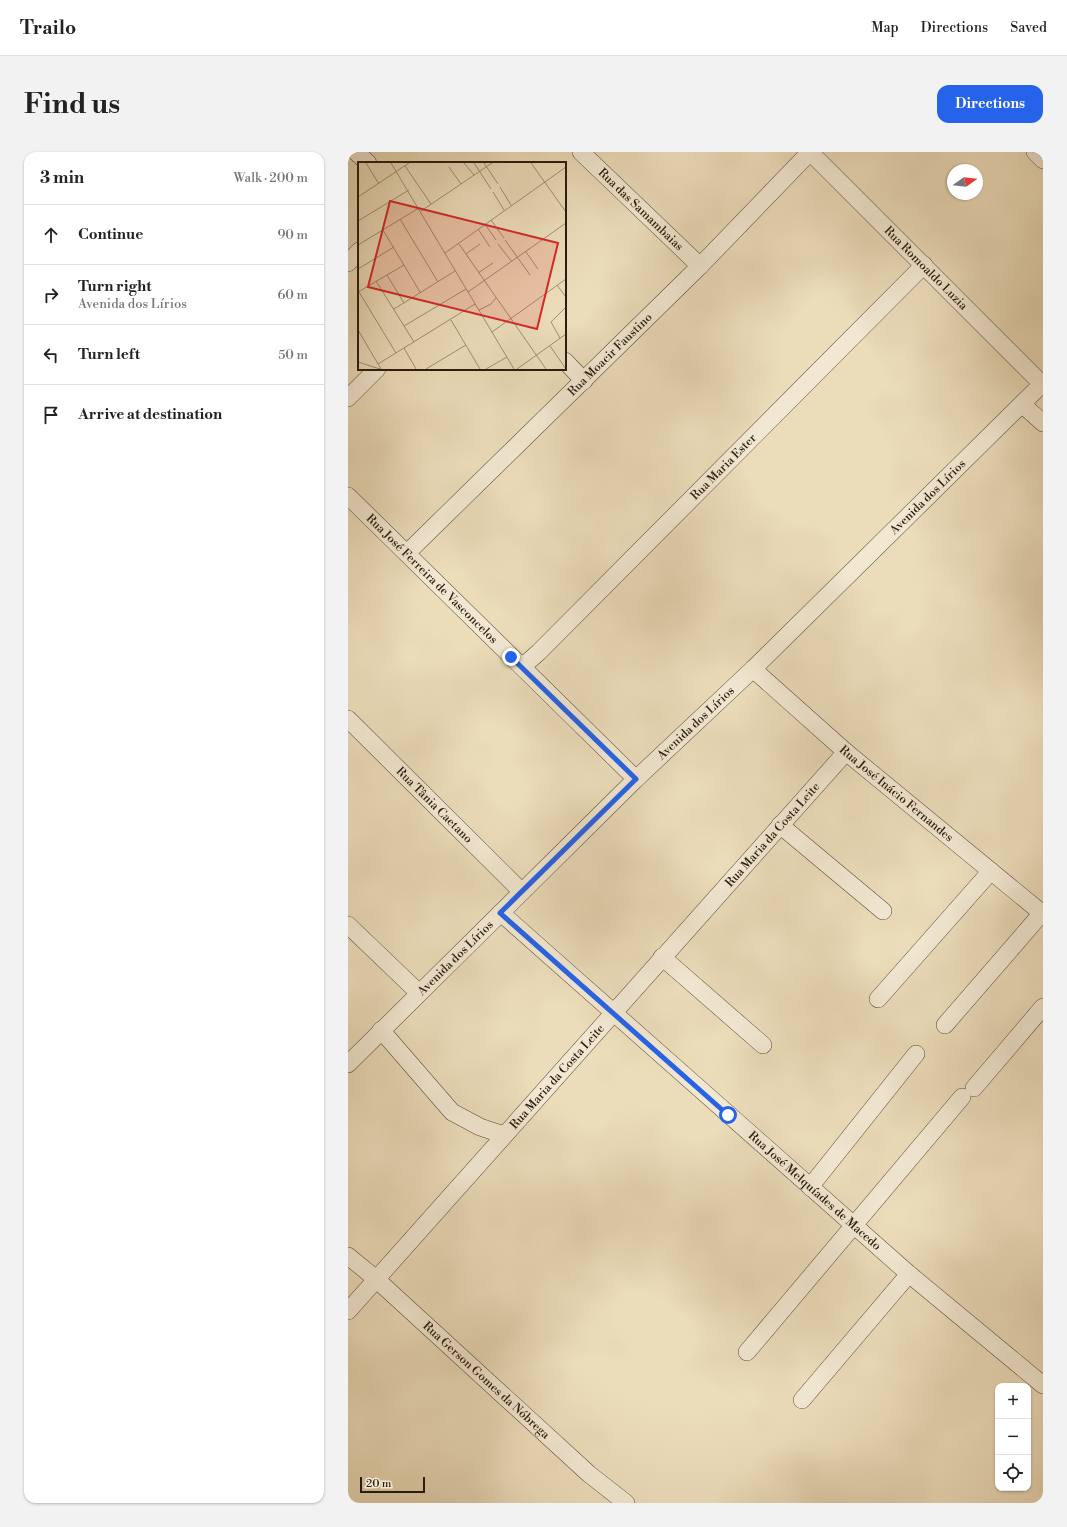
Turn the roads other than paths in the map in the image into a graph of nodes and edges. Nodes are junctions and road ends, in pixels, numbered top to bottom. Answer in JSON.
{"nodes":[{"id":1,"x":356,"y":152,"type":"edge"},
{"id":2,"x":581,"y":152,"type":"edge"},
{"id":3,"x":810,"y":152,"type":"edge"},
{"id":4,"x":1035,"y":152,"type":"edge"},
{"id":5,"x":1043,"y":160,"type":"edge"},
{"id":6,"x":367,"y":162,"type":"edge"},
{"id":7,"x":358,"y":252,"type":"edge"},
{"id":8,"x":348,"y":263,"type":"edge"},
{"id":9,"x":924,"y":265,"type":"junction"},
{"id":10,"x":700,"y":266,"type":"junction"},
{"id":11,"x":566,"y":363,"type":"edge"},
{"id":12,"x":376,"y":370,"type":"edge"},
{"id":13,"x":584,"y":381,"type":"junction"},
{"id":14,"x":1042,"y":384,"type":"edge"},
{"id":15,"x":348,"y":398,"type":"edge"},
{"id":16,"x":1023,"y":405,"type":"junction"},
{"id":17,"x":1043,"y":423,"type":"edge"},
{"id":18,"x":348,"y":496,"type":"edge"},
{"id":19,"x":407,"y":553,"type":"junction"},
{"id":20,"x":522,"y":667,"type":"junction"},
{"id":21,"x":753,"y":669,"type":"junction"},
{"id":22,"x":348,"y":718,"type":"edge"},
{"id":23,"x":846,"y":752,"type":"junction"},
{"id":24,"x":636,"y":779,"type":"junction"},
{"id":25,"x":780,"y":825,"type":"junction"},
{"id":26,"x":991,"y":871,"type":"junction"},
{"id":27,"x":522,"y":892,"type":"junction"},
{"id":28,"x":883,"y":912,"type":"dead end"},
{"id":29,"x":500,"y":913,"type":"junction"},
{"id":30,"x":1042,"y":913,"type":"edge"},
{"id":31,"x":348,"y":925,"type":"edge"},
{"id":32,"x":662,"y":956,"type":"junction"},
{"id":33,"x":419,"y":993,"type":"junction"},
{"id":34,"x":878,"y":999,"type":"dead end"},
{"id":35,"x":1043,"y":1007,"type":"edge"},
{"id":36,"x":612,"y":1013,"type":"junction"},
{"id":37,"x":945,"y":1026,"type":"dead end"},
{"id":38,"x":381,"y":1030,"type":"junction"},
{"id":39,"x":763,"y":1045,"type":"dead end"},
{"id":40,"x":916,"y":1054,"type":"dead end"},
{"id":41,"x":348,"y":1064,"type":"edge"},
{"id":42,"x":504,"y":1135,"type":"junction"},
{"id":43,"x":810,"y":1187,"type":"junction"},
{"id":44,"x":854,"y":1226,"type":"junction"},
{"id":45,"x":348,"y":1256,"type":"edge"},
{"id":46,"x":909,"y":1274,"type":"junction"},
{"id":47,"x":376,"y":1279,"type":"junction"},
{"id":48,"x":348,"y":1311,"type":"edge"},
{"id":49,"x":747,"y":1352,"type":"dead end"},
{"id":50,"x":1043,"y":1385,"type":"edge"},
{"id":51,"x":802,"y":1400,"type":"dead end"},
{"id":52,"x":626,"y":1503,"type":"edge"}],
"edges":[{"from":1,"to":6,"type":"street"},
{"from":2,"to":10,"type":"street","name":"Rua das Samambaias"},
{"from":3,"to":9,"type":"street","name":"Rua Romoaldo Luzia"},
{"from":3,"to":10,"type":"street","name":"Rua Moacir Faustino"},
{"from":4,"to":5,"type":"street"},
{"from":7,"to":8,"type":"street"},
{"from":9,"to":14,"type":"street","name":"Rua Romoaldo Luzia"},
{"from":9,"to":20,"type":"street","name":"Rua Maria Ester"},
{"from":10,"to":13,"type":"street","name":"Rua Moacir Faustino"},
{"from":11,"to":13,"type":"street"},
{"from":12,"to":15,"type":"street"},
{"from":13,"to":19,"type":"street","name":"Rua Moacir Faustino"},
{"from":14,"to":16,"type":"street","name":"Avenida dos Lírios"},
{"from":16,"to":17,"type":"street"},
{"from":16,"to":21,"type":"street","name":"Avenida dos Lírios"},
{"from":18,"to":19,"type":"street","name":"Rua José Ferreira de Vasconcelos"},
{"from":19,"to":20,"type":"street","name":"Rua José Ferreira de Vasconcelos"},
{"from":20,"to":24,"type":"street","name":"Rua José Ferreira de Vasconcelos"},
{"from":21,"to":23,"type":"street","name":"Rua José Inácio Fernandes"},
{"from":21,"to":24,"type":"street","name":"Avenida dos Lírios"},
{"from":22,"to":27,"type":"street","name":"Rua Tânia Caetano"},
{"from":23,"to":25,"type":"street","name":"Rua Maria da Costa Leite"},
{"from":23,"to":26,"type":"street","name":"Rua José Inácio Fernandes"},
{"from":24,"to":27,"type":"street","name":"Avenida dos Lírios"},
{"from":25,"to":28,"type":"street"},
{"from":25,"to":32,"type":"street","name":"Rua Maria da Costa Leite"},
{"from":26,"to":30,"type":"street","name":"Rua José Inácio Fernandes"},
{"from":26,"to":34,"type":"street"},
{"from":27,"to":29,"type":"street","name":"Avenida dos Lírios"},
{"from":29,"to":33,"type":"street","name":"Avenida dos Lírios"},
{"from":29,"to":36,"type":"street","name":"Rua José Melquíades de Macedo"},
{"from":30,"to":37,"type":"street"},
{"from":31,"to":33,"type":"street"},
{"from":32,"to":36,"type":"street","name":"Rua Maria da Costa Leite"},
{"from":32,"to":39,"type":"street"},
{"from":33,"to":38,"type":"street","name":"Avenida dos Lírios"},
{"from":35,"to":44,"type":"street"},
{"from":36,"to":42,"type":"street","name":"Rua Maria da Costa Leite"},
{"from":36,"to":43,"type":"street","name":"Rua José Melquíades de Macedo"},
{"from":38,"to":41,"type":"street","name":"Avenida dos Lírios"},
{"from":38,"to":42,"type":"street"},
{"from":40,"to":43,"type":"street"},
{"from":42,"to":47,"type":"street","name":"Rua Maria da Costa Leite"},
{"from":43,"to":44,"type":"street","name":"Rua José Melquíades de Macedo"},
{"from":44,"to":46,"type":"street","name":"Rua José Melquíades de Macedo"},
{"from":44,"to":49,"type":"street"},
{"from":45,"to":47,"type":"street","name":"Rua Gerson Gomes da Nóbrega"},
{"from":46,"to":50,"type":"street","name":"Rua José Melquíades de Macedo"},
{"from":46,"to":51,"type":"street"},
{"from":47,"to":48,"type":"street","name":"Rua Maria da Costa Leite"},
{"from":47,"to":52,"type":"street","name":"Rua Gerson Gomes da Nóbrega"}]}
